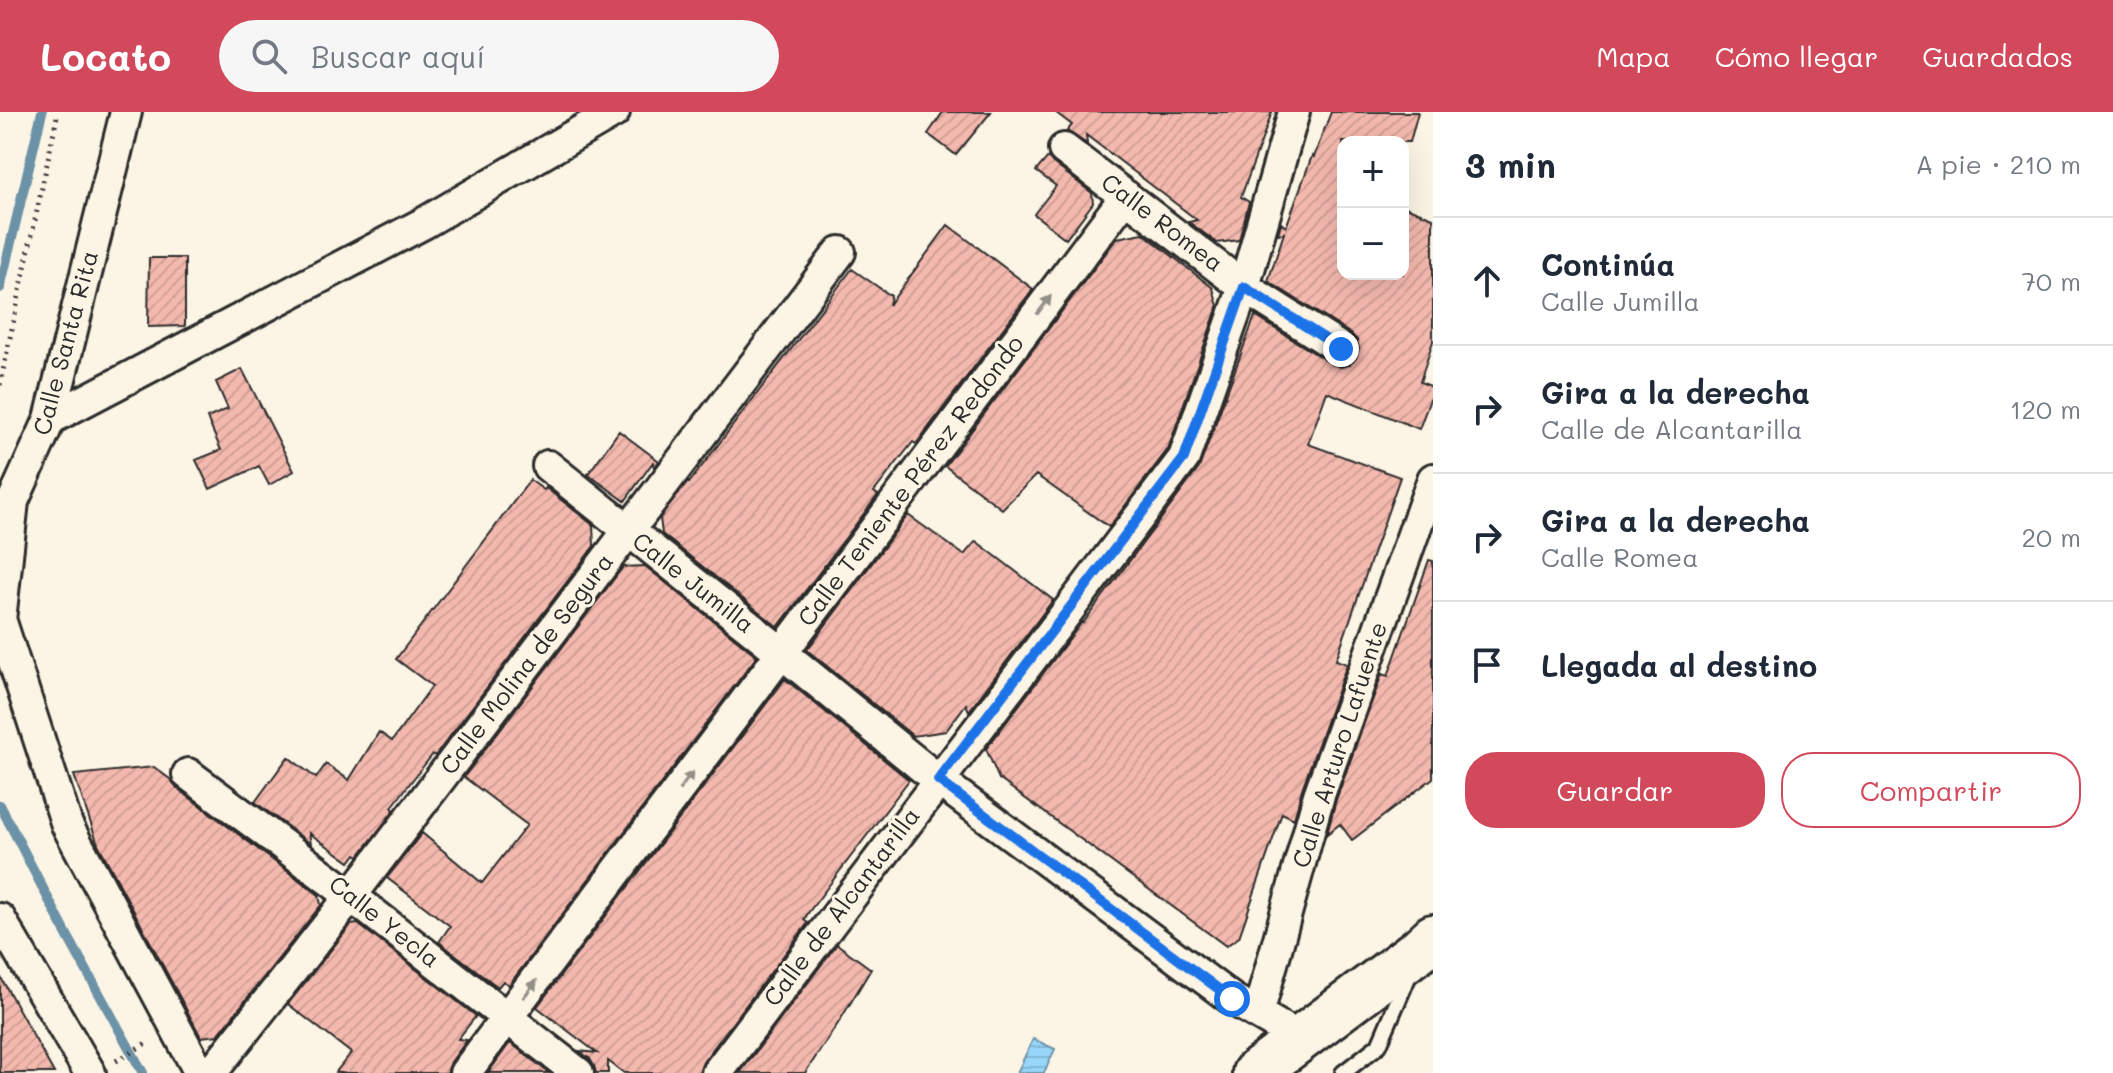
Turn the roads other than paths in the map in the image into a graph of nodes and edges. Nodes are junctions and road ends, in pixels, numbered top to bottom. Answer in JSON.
{"nodes":[{"id":1,"x":126,"y":112,"type":"edge"},
{"id":2,"x":614,"y":112,"type":"edge"},
{"id":3,"x":1294,"y":112,"type":"edge"},
{"id":4,"x":1064,"y":149,"type":"dead end"},
{"id":5,"x":1126,"y":196,"type":"junction"},
{"id":6,"x":840,"y":252,"type":"dead end"},
{"id":7,"x":1244,"y":287,"type":"junction"},
{"id":8,"x":1341,"y":349,"type":"dead end"},
{"id":9,"x":50,"y":419,"type":"junction"},
{"id":10,"x":548,"y":466,"type":"dead end"},
{"id":11,"x":1433,"y":479,"type":"edge"},
{"id":12,"x":628,"y":532,"type":"junction"},
{"id":13,"x":0,"y":620,"type":"edge"},
{"id":14,"x":782,"y":653,"type":"junction"},
{"id":15,"x":188,"y":774,"type":"dead end"},
{"id":16,"x":938,"y":780,"type":"junction"},
{"id":17,"x":351,"y":896,"type":"junction"},
{"id":18,"x":0,"y":919,"type":"edge"},
{"id":19,"x":1426,"y":943,"type":"edge"},
{"id":20,"x":1258,"y":1014,"type":"junction"},
{"id":21,"x":508,"y":1018,"type":"junction"},
{"id":22,"x":1301,"y":1039,"type":"junction"},
{"id":23,"x":98,"y":1070,"type":"edge"},
{"id":24,"x":200,"y":1073,"type":"edge"},
{"id":25,"x":211,"y":1073,"type":"edge"},
{"id":26,"x":465,"y":1073,"type":"edge"},
{"id":27,"x":578,"y":1073,"type":"edge"},
{"id":28,"x":717,"y":1073,"type":"edge"},
{"id":29,"x":1255,"y":1073,"type":"edge"},
{"id":30,"x":1343,"y":1073,"type":"edge"}],
"edges":[{"from":1,"to":9,"type":"street","name":"Calle Santa Rita"},
{"from":2,"to":9,"type":"street"},
{"from":3,"to":7,"type":"street","name":"Calle de Alcantarilla"},
{"from":4,"to":5,"type":"street","name":"Calle Romea"},
{"from":5,"to":7,"type":"street","name":"Calle Romea"},
{"from":14,"to":5,"type":"street","name":"Calle Teniente Pérez Redondo","one_way":true},
{"from":6,"to":12,"type":"street","name":"Calle Molina de Segura"},
{"from":7,"to":8,"type":"street","name":"Calle Romea"},
{"from":7,"to":16,"type":"street","name":"Calle de Alcantarilla"},
{"from":9,"to":13,"type":"street","name":"Calle Santa Rita"},
{"from":10,"to":12,"type":"street","name":"Calle Jumilla"},
{"from":11,"to":20,"type":"street","name":"Calle Arturo Lafuente"},
{"from":12,"to":14,"type":"street","name":"Calle Jumilla"},
{"from":12,"to":17,"type":"street","name":"Calle Molina de Segura"},
{"from":13,"to":24,"type":"street"},
{"from":14,"to":16,"type":"street","name":"Calle Jumilla"},
{"from":21,"to":14,"type":"street","name":"Calle Teniente Pérez Redondo","one_way":true},
{"from":15,"to":17,"type":"street","name":"Calle Yecla"},
{"from":16,"to":20,"type":"street","name":"Calle Jumilla"},
{"from":16,"to":28,"type":"street","name":"Calle de Alcantarilla"},
{"from":17,"to":21,"type":"street","name":"Calle Yecla"},
{"from":17,"to":25,"type":"street","name":"Calle Molina de Segura"},
{"from":18,"to":23,"type":"street"},
{"from":19,"to":22,"type":"main road"},
{"from":19,"to":30,"type":"lane"},
{"from":20,"to":22,"type":"street","name":"Calle Jumilla"},
{"from":21,"to":26,"type":"street","name":"Calle Teniente Pérez Redondo"},
{"from":21,"to":27,"type":"street","name":"Calle Yecla"},
{"from":22,"to":29,"type":"main road"}]}
